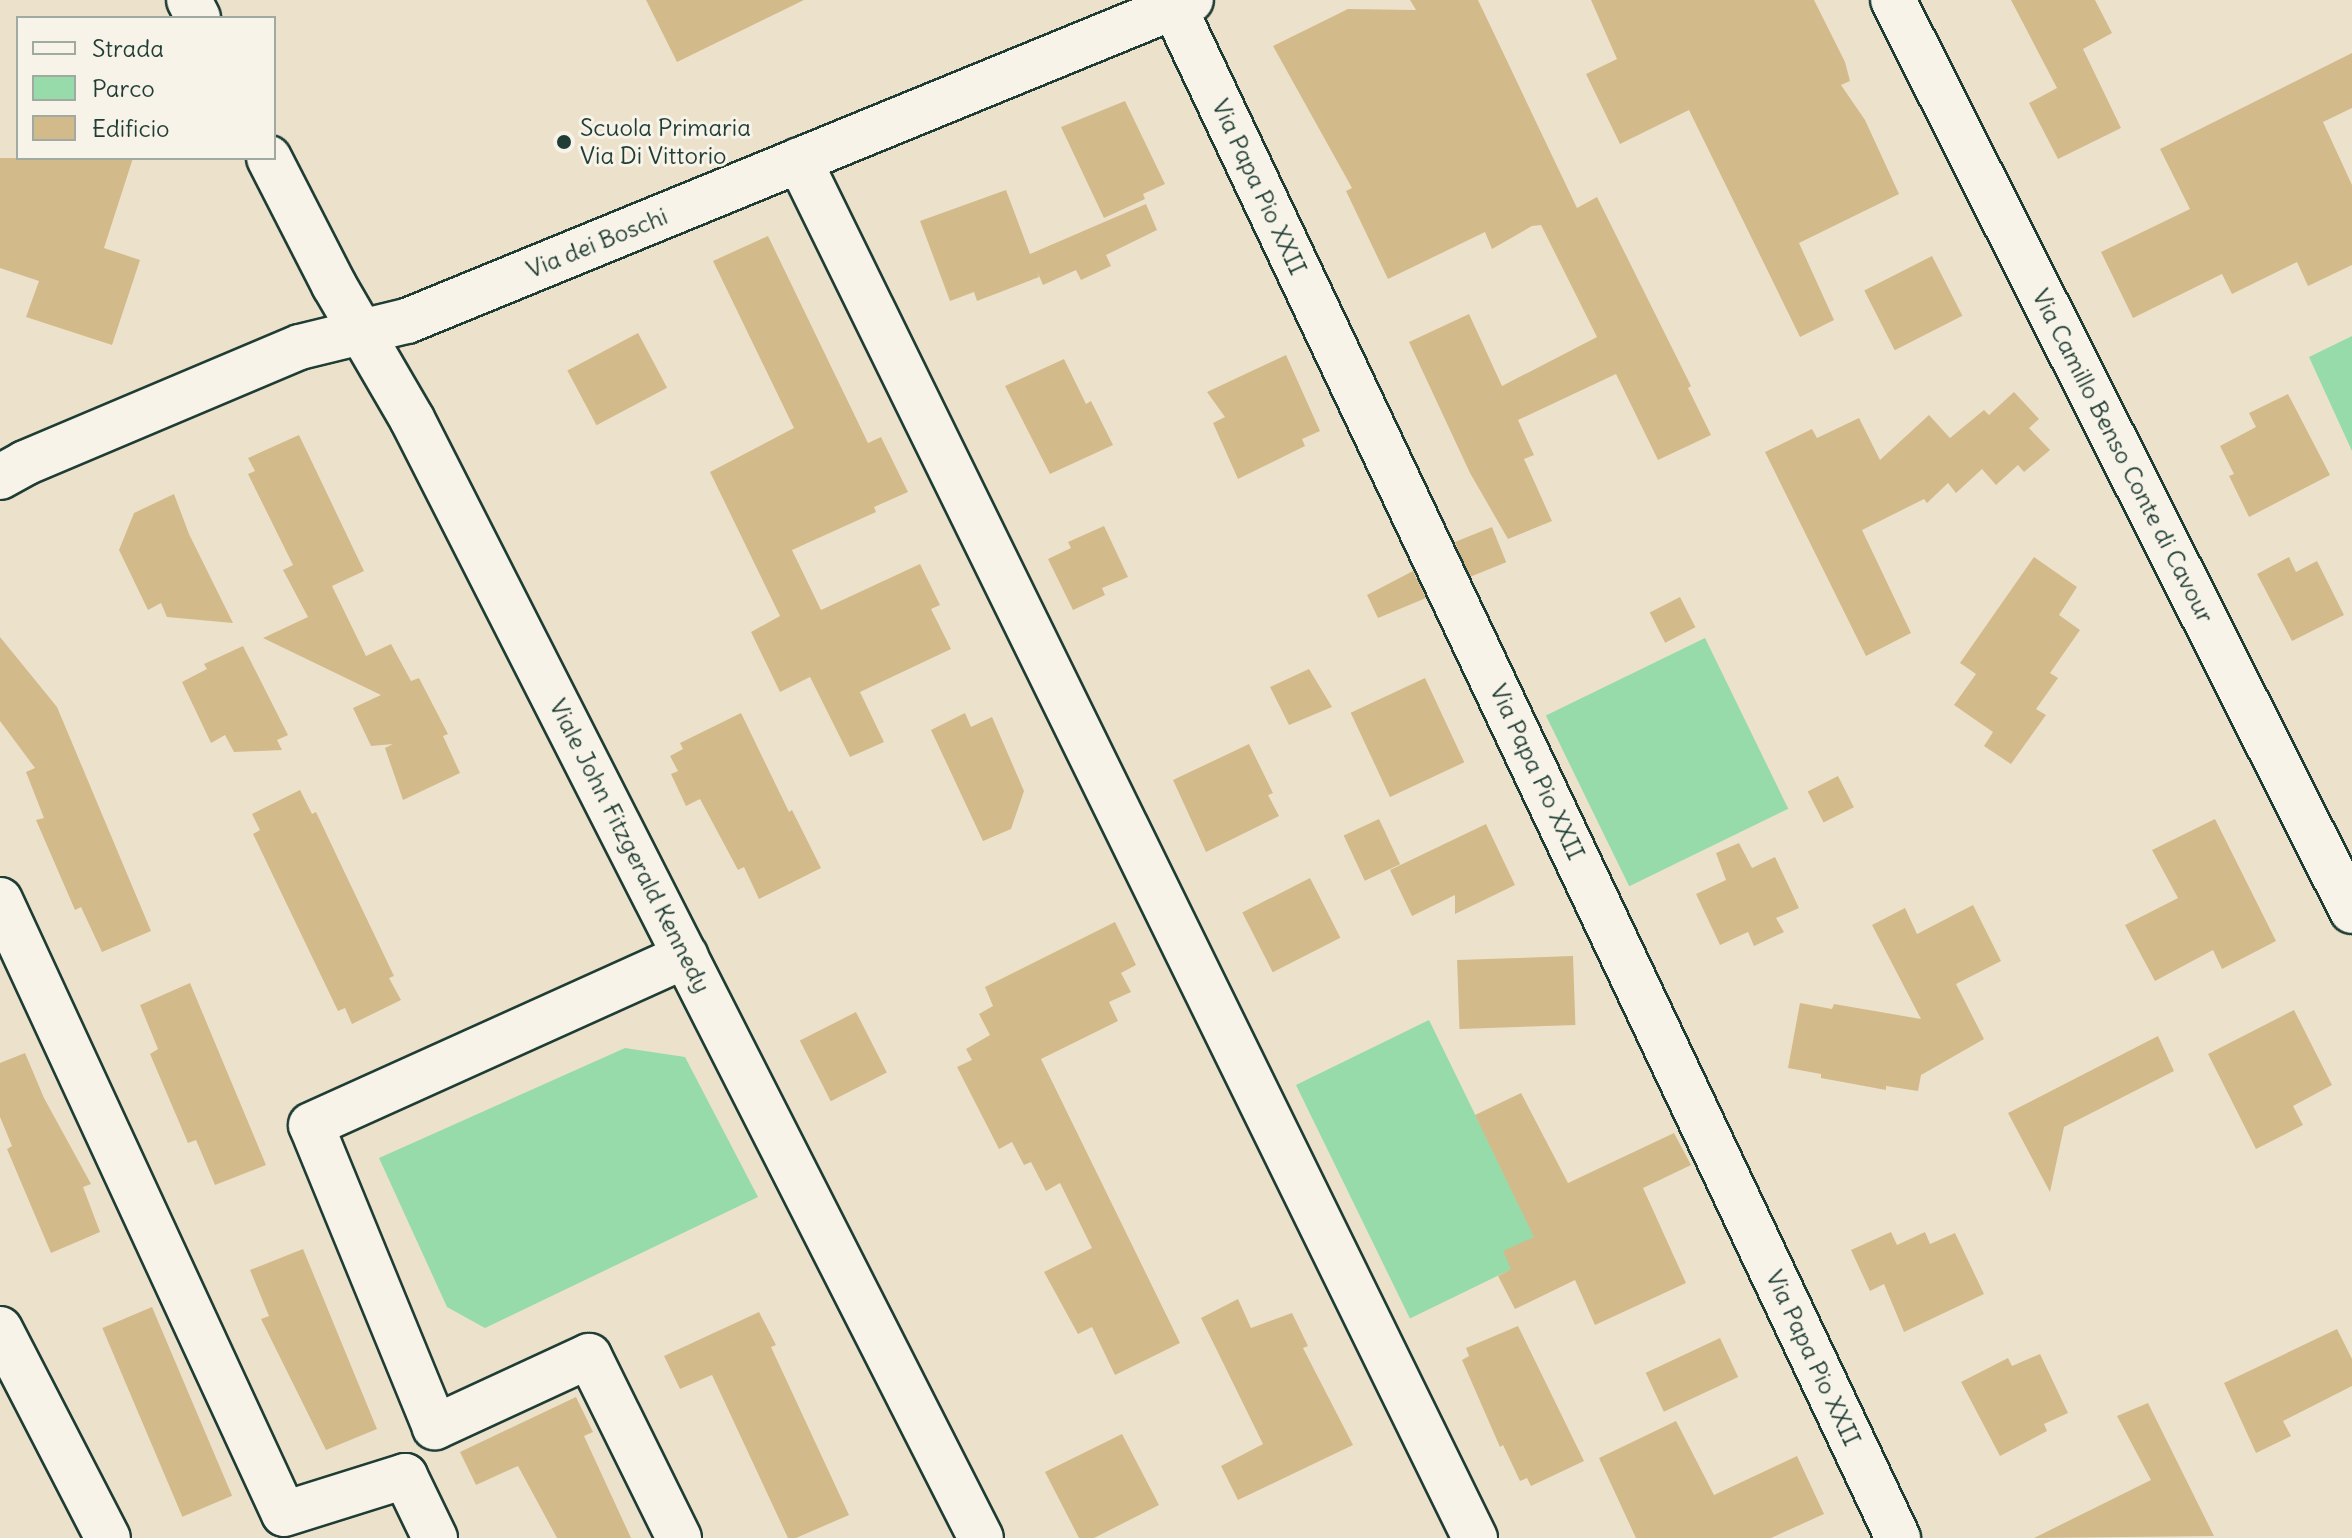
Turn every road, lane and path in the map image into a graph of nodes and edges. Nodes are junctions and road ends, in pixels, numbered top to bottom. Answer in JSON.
{"nodes":[{"id":1,"x":1893,"y":0,"type":"edge"},
{"id":2,"x":1182,"y":4,"type":"edge"},
{"id":3,"x":270,"y":160,"type":"edge"},
{"id":4,"x":799,"y":160,"type":"junction"},
{"id":5,"x":361,"y":332,"type":"junction"},
{"id":6,"x":0,"y":477,"type":"edge"},
{"id":7,"x":0,"y":900,"type":"edge"},
{"id":8,"x":2352,"y":911,"type":"edge"},
{"id":9,"x":686,"y":956,"type":"junction"},
{"id":10,"x":0,"y":1329,"type":"edge"},
{"id":11,"x":108,"y":1538,"type":"edge"},
{"id":12,"x":435,"y":1538,"type":"edge"},
{"id":13,"x":679,"y":1538,"type":"edge"},
{"id":14,"x":981,"y":1538,"type":"edge"},
{"id":15,"x":1475,"y":1538,"type":"edge"},
{"id":16,"x":1898,"y":1538,"type":"edge"}],
"edges":[{"from":1,"to":8,"type":"street","name":"Via Camillo Benso Conte di Cavour"},
{"from":2,"to":4,"type":"street","name":"Via dei Boschi"},
{"from":2,"to":16,"type":"street","name":"Via Papa Pio XXII"},
{"from":3,"to":5,"type":"street","name":"Viale John Fitzgerald Kennedy"},
{"from":4,"to":5,"type":"street","name":"Via dei Boschi"},
{"from":4,"to":15,"type":"street"},
{"from":5,"to":6,"type":"street","name":"Via dei Boschi"},
{"from":5,"to":9,"type":"street","name":"Viale John Fitzgerald Kennedy"},
{"from":7,"to":12,"type":"street"},
{"from":9,"to":13,"type":"street"},
{"from":9,"to":14,"type":"street","name":"Viale John Fitzgerald Kennedy"},
{"from":10,"to":11,"type":"street"}]}
